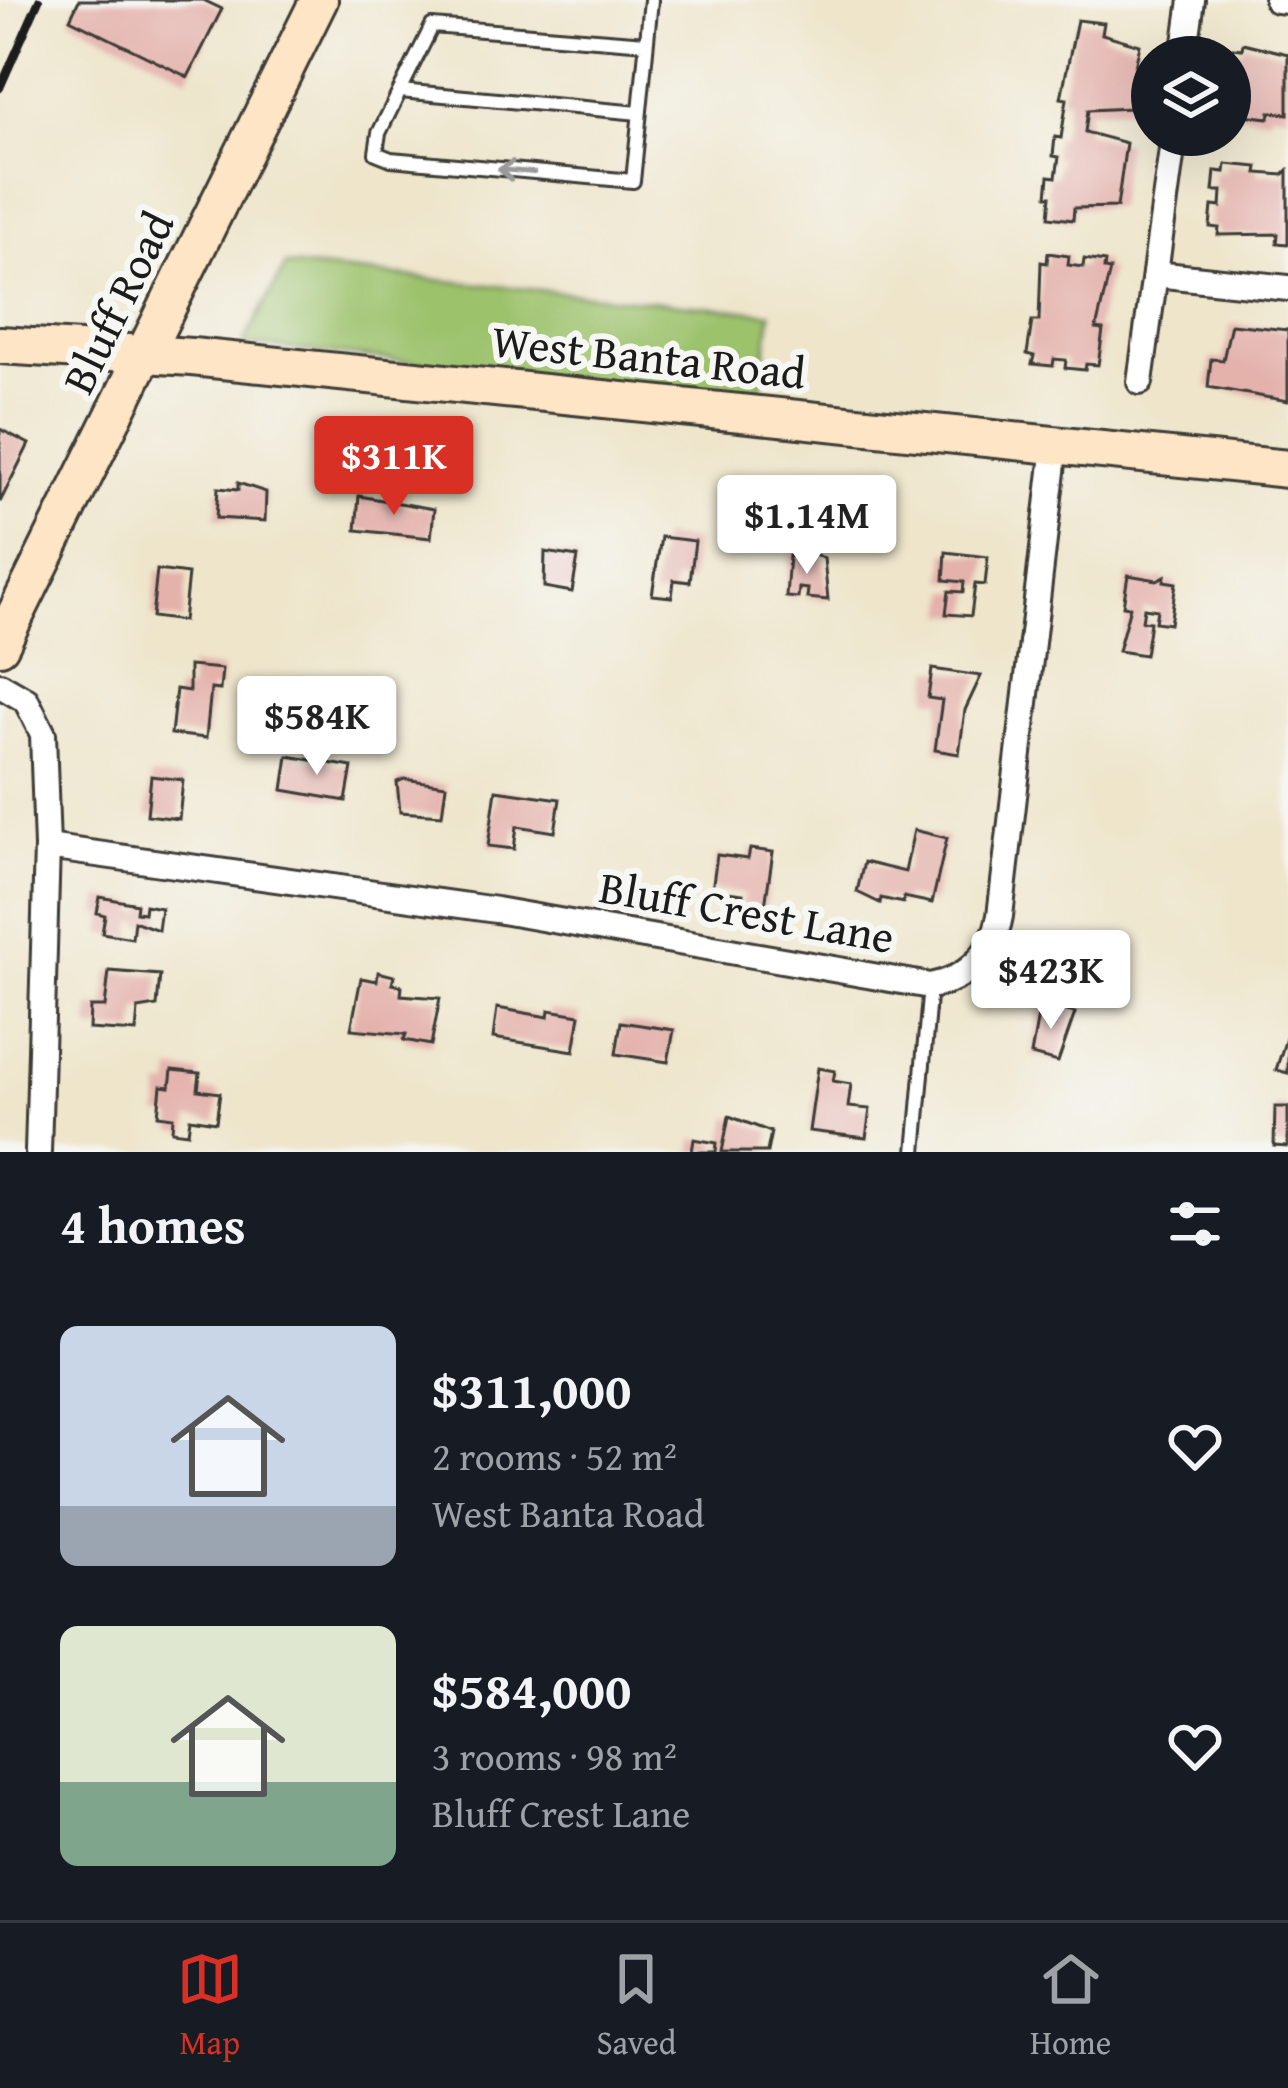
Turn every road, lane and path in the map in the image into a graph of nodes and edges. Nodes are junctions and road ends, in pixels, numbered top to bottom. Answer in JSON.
{"nodes":[{"id":1,"x":319,"y":0,"type":"edge"},
{"id":2,"x":651,"y":0,"type":"edge"},
{"id":3,"x":1192,"y":0,"type":"edge"},
{"id":4,"x":1277,"y":0,"type":"edge"},
{"id":5,"x":1288,"y":1,"type":"edge"},
{"id":6,"x":1187,"y":36,"type":"edge"},
{"id":7,"x":646,"y":44,"type":"junction"},
{"id":8,"x":400,"y":91,"type":"junction"},
{"id":9,"x":639,"y":113,"type":"junction"},
{"id":10,"x":1171,"y":156,"type":"edge"},
{"id":11,"x":1155,"y":274,"type":"junction"},
{"id":12,"x":1288,"y":288,"type":"edge"},
{"id":13,"x":0,"y":345,"type":"edge"},
{"id":14,"x":145,"y":356,"type":"junction"},
{"id":15,"x":1140,"y":382,"type":"dead end"},
{"id":16,"x":1055,"y":446,"type":"junction"},
{"id":17,"x":1288,"y":469,"type":"edge"},
{"id":18,"x":0,"y":646,"type":"edge"},
{"id":19,"x":0,"y":685,"type":"edge"},
{"id":20,"x":47,"y":847,"type":"junction"},
{"id":21,"x":930,"y":986,"type":"junction"},
{"id":22,"x":38,"y":1152,"type":"edge"},
{"id":23,"x":915,"y":1152,"type":"edge"}],
"edges":[{"from":1,"to":14,"type":"street","name":"Bluff Road"},
{"from":2,"to":7,"type":"lane"},
{"from":3,"to":6,"type":"street"},
{"from":4,"to":5,"type":"street"},
{"from":7,"to":8,"type":"lane"},
{"from":7,"to":9,"type":"lane"},
{"from":8,"to":9,"type":"lane"},
{"from":9,"to":8,"type":"lane","one_way":true},
{"from":10,"to":11,"type":"street"},
{"from":11,"to":12,"type":"street"},
{"from":11,"to":15,"type":"street"},
{"from":13,"to":14,"type":"street","name":"West Banta Road"},
{"from":14,"to":16,"type":"street","name":"West Banta Road"},
{"from":14,"to":18,"type":"street","name":"Bluff Road"},
{"from":16,"to":17,"type":"street","name":"West Banta Road"},
{"from":16,"to":21,"type":"street","name":"Bluff Crest Lane"},
{"from":19,"to":20,"type":"street"},
{"from":20,"to":21,"type":"street","name":"Bluff Crest Lane"},
{"from":20,"to":22,"type":"street"},
{"from":21,"to":23,"type":"lane"}]}
